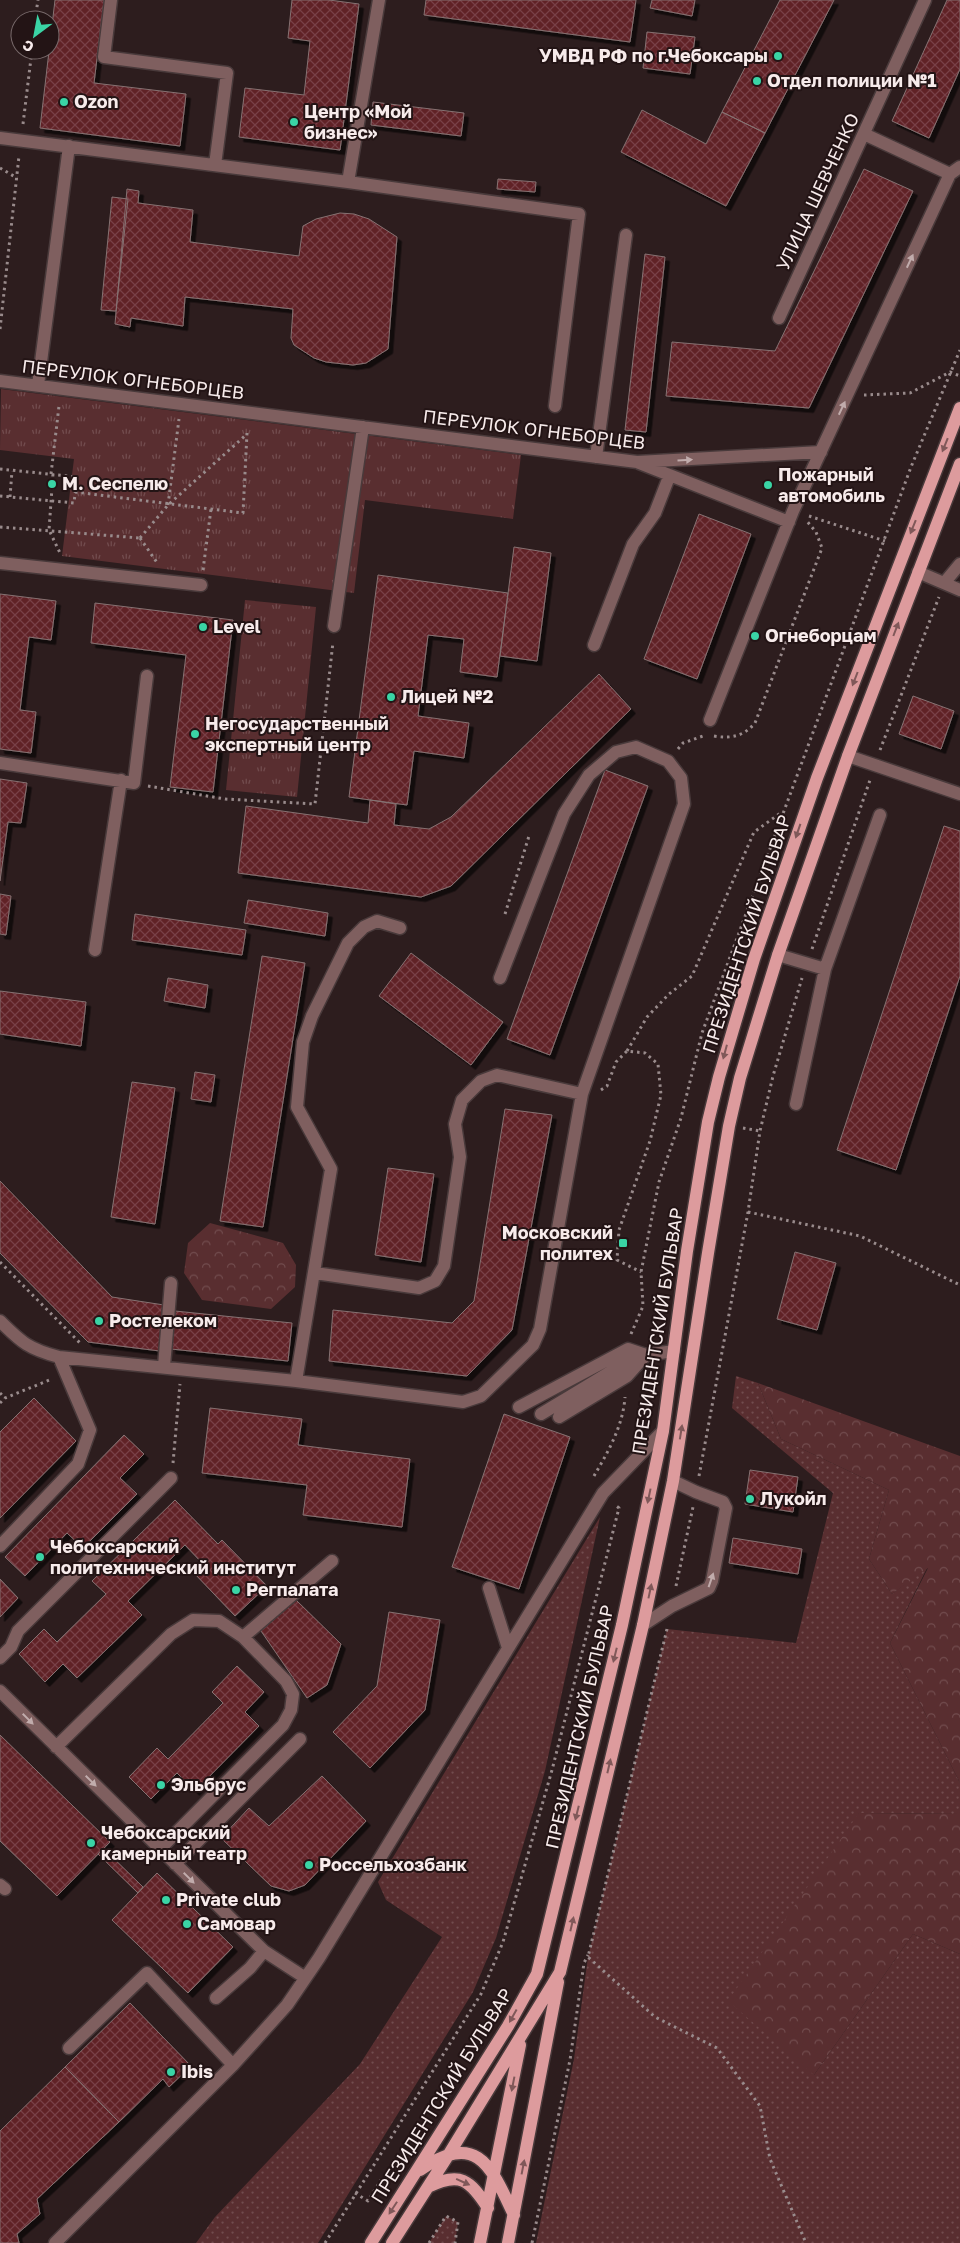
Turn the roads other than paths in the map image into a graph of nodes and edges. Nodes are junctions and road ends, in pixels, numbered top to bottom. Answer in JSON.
{"nodes":[{"id":1,"x":112,"y":0,"type":"edge"},
{"id":2,"x":379,"y":0,"type":"edge"},
{"id":3,"x":926,"y":0,"type":"edge"},
{"id":4,"x":864,"y":134,"type":"junction"},
{"id":5,"x":0,"y":138,"type":"edge"},
{"id":6,"x":70,"y":146,"type":"junction"},
{"id":7,"x":215,"y":165,"type":"junction"},
{"id":8,"x":955,"y":171,"type":"edge"},
{"id":9,"x":348,"y":182,"type":"junction"},
{"id":10,"x":626,"y":236,"type":"dead end"},
{"id":11,"x":779,"y":318,"type":"dead end"},
{"id":12,"x":0,"y":380,"type":"edge"},
{"id":13,"x":38,"y":385,"type":"junction"},
{"id":14,"x":555,"y":406,"type":"dead end"},
{"id":15,"x":960,"y":408,"type":"edge"},
{"id":16,"x":363,"y":427,"type":"junction"},
{"id":17,"x":821,"y":452,"type":"junction"},
{"id":18,"x":596,"y":457,"type":"junction"},
{"id":19,"x":637,"y":462,"type":"junction"},
{"id":20,"x":960,"y":464,"type":"edge"},
{"id":21,"x":669,"y":476,"type":"junction"},
{"id":22,"x":789,"y":522,"type":"junction"},
{"id":23,"x":0,"y":563,"type":"edge"},
{"id":24,"x":960,"y":564,"type":"edge"},
{"id":25,"x":918,"y":572,"type":"junction"},
{"id":26,"x":201,"y":585,"type":"road end"},
{"id":27,"x":944,"y":585,"type":"junction"},
{"id":28,"x":960,"y":590,"type":"edge"},
{"id":29,"x":334,"y":626,"type":"road end"},
{"id":30,"x":594,"y":645,"type":"dead end"},
{"id":31,"x":147,"y":676,"type":"dead end"},
{"id":32,"x":710,"y":720,"type":"dead end"},
{"id":33,"x":848,"y":756,"type":"junction"},
{"id":34,"x":0,"y":763,"type":"edge"},
{"id":35,"x":127,"y":781,"type":"junction"},
{"id":36,"x":960,"y":794,"type":"edge"},
{"id":37,"x":880,"y":815,"type":"dead end"},
{"id":38,"x":400,"y":928,"type":"dead end"},
{"id":39,"x":95,"y":950,"type":"dead end"},
{"id":40,"x":778,"y":955,"type":"junction"},
{"id":41,"x":826,"y":969,"type":"junction"},
{"id":42,"x":500,"y":978,"type":"dead end"},
{"id":43,"x":582,"y":1094,"type":"junction"},
{"id":44,"x":796,"y":1104,"type":"dead end"},
{"id":45,"x":315,"y":1273,"type":"junction"},
{"id":46,"x":171,"y":1283,"type":"dead end"},
{"id":47,"x":0,"y":1321,"type":"edge"},
{"id":48,"x":674,"y":1351,"type":"junction"},
{"id":49,"x":646,"y":1355,"type":"junction"},
{"id":50,"x":59,"y":1357,"type":"junction"},
{"id":51,"x":164,"y":1366,"type":"junction"},
{"id":52,"x":296,"y":1381,"type":"junction"},
{"id":53,"x":519,"y":1407,"type":"dead end"},
{"id":54,"x":541,"y":1414,"type":"dead end"},
{"id":55,"x":559,"y":1418,"type":"dead end"},
{"id":56,"x":663,"y":1431,"type":"junction"},
{"id":57,"x":171,"y":1478,"type":"road end"},
{"id":58,"x":673,"y":1481,"type":"junction"},
{"id":59,"x":0,"y":1546,"type":"edge"},
{"id":60,"x":332,"y":1561,"type":"dead end"},
{"id":61,"x":489,"y":1588,"type":"dead end"},
{"id":62,"x":643,"y":1625,"type":"junction"},
{"id":63,"x":244,"y":1637,"type":"junction"},
{"id":64,"x":508,"y":1648,"type":"junction"},
{"id":65,"x":0,"y":1658,"type":"edge"},
{"id":66,"x":0,"y":1691,"type":"edge"},
{"id":67,"x":300,"y":1739,"type":"dead end"},
{"id":68,"x":56,"y":1747,"type":"junction"},
{"id":69,"x":160,"y":1849,"type":"junction"},
{"id":70,"x":175,"y":1864,"type":"junction"},
{"id":71,"x":264,"y":1951,"type":"junction"},
{"id":72,"x":560,"y":1972,"type":"junction"},
{"id":73,"x":537,"y":1974,"type":"junction"},
{"id":74,"x":304,"y":1977,"type":"junction"},
{"id":75,"x":216,"y":1998,"type":"dead end"},
{"id":76,"x":522,"y":2036,"type":"junction"},
{"id":77,"x":69,"y":2048,"type":"dead end"},
{"id":78,"x":233,"y":2065,"type":"junction"},
{"id":79,"x":450,"y":2154,"type":"junction"},
{"id":80,"x":416,"y":2172,"type":"junction"},
{"id":81,"x":495,"y":2174,"type":"junction"},
{"id":82,"x":428,"y":2186,"type":"junction"},
{"id":83,"x":488,"y":2208,"type":"junction"},
{"id":84,"x":514,"y":2215,"type":"junction"},
{"id":85,"x":55,"y":2243,"type":"edge"},
{"id":86,"x":371,"y":2243,"type":"edge"},
{"id":87,"x":392,"y":2243,"type":"edge"},
{"id":88,"x":480,"y":2243,"type":"edge"},
{"id":89,"x":508,"y":2243,"type":"edge"}],
"edges":[{"from":1,"to":7,"type":"street"},
{"from":2,"to":9,"type":"street"},
{"from":3,"to":4,"type":"street","name":"УЛИЦА ШЕВЧЕНКО"},
{"from":4,"to":8,"type":"street"},
{"from":4,"to":11,"type":"street","name":"УЛИЦА ШЕВЧЕНКО"},
{"from":5,"to":6,"type":"street"},
{"from":6,"to":7,"type":"street"},
{"from":6,"to":13,"type":"street"},
{"from":7,"to":9,"type":"street"},
{"from":17,"to":8,"type":"street","one_way":true},
{"from":9,"to":14,"type":"street"},
{"from":10,"to":18,"type":"street"},
{"from":12,"to":13,"type":"street","name":"ПЕРЕУЛОК ОГНЕБОРЦЕВ"},
{"from":13,"to":16,"type":"street","name":"ПЕРЕУЛОК ОГНЕБОРЦЕВ"},
{"from":15,"to":48,"type":"main road","name":"ПРЕЗИДЕНТСКИЙ БУЛЬВАР","one_way":true},
{"from":16,"to":18,"type":"street","name":"ПЕРЕУЛОК ОГНЕБОРЦЕВ"},
{"from":16,"to":29,"type":"street"},
{"from":19,"to":17,"type":"street","name":"ПЕРЕУЛОК ОГНЕБОРЦЕВ","one_way":true},
{"from":17,"to":22,"type":"street"},
{"from":18,"to":19,"type":"street","name":"ПЕРЕУЛОК ОГНЕБОРЦЕВ"},
{"from":19,"to":21,"type":"street"},
{"from":20,"to":25,"type":"main road","name":"ПРЕЗИДЕНТСКИЙ БУЛЬВАР"},
{"from":21,"to":22,"type":"street"},
{"from":21,"to":30,"type":"street"},
{"from":22,"to":32,"type":"street"},
{"from":23,"to":26,"type":"street"},
{"from":24,"to":27,"type":"street"},
{"from":25,"to":27,"type":"street"},
{"from":33,"to":25,"type":"main road","name":"ПРЕЗИДЕНТСКИЙ БУЛЬВАР","one_way":true},
{"from":27,"to":28,"type":"street"},
{"from":31,"to":35,"type":"street"},
{"from":33,"to":36,"type":"street"},
{"from":33,"to":40,"type":"main road","name":"ПРЕЗИДЕНТСКИЙ БУЛЬВАР"},
{"from":34,"to":35,"type":"street"},
{"from":35,"to":39,"type":"street"},
{"from":37,"to":41,"type":"street"},
{"from":38,"to":45,"type":"street"},
{"from":40,"to":41,"type":"street"},
{"from":58,"to":40,"type":"main road","name":"ПРЕЗИДЕНТСКИЙ БУЛЬВАР","one_way":true},
{"from":41,"to":44,"type":"street"},
{"from":42,"to":43,"type":"street"},
{"from":43,"to":45,"type":"street"},
{"from":43,"to":52,"type":"street"},
{"from":45,"to":52,"type":"street"},
{"from":46,"to":51,"type":"street"},
{"from":47,"to":50,"type":"street"},
{"from":48,"to":49,"type":"street"},
{"from":48,"to":56,"type":"main road","name":"ПРЕЗИДЕНТСКИЙ БУЛЬВАР"},
{"from":49,"to":53,"type":"street"},
{"from":49,"to":54,"type":"street"},
{"from":49,"to":55,"type":"street"},
{"from":50,"to":51,"type":"street"},
{"from":50,"to":59,"type":"street"},
{"from":51,"to":52,"type":"street"},
{"from":56,"to":64,"type":"street"},
{"from":56,"to":73,"type":"main road","name":"ПРЕЗИДЕНТСКИЙ БУЛЬВАР","one_way":true},
{"from":57,"to":65,"type":"street"},
{"from":62,"to":58,"type":"main road","name":"ПРЕЗИДЕНТСКИЙ БУЛЬВАР","one_way":true},
{"from":62,"to":58,"type":"street","one_way":true},
{"from":60,"to":63,"type":"street"},
{"from":61,"to":64,"type":"street"},
{"from":72,"to":62,"type":"main road","name":"ПРЕЗИДЕНТСКИЙ БУЛЬВАР","one_way":true},
{"from":63,"to":68,"type":"street"},
{"from":63,"to":69,"type":"street"},
{"from":64,"to":74,"type":"street"},
{"from":66,"to":68,"type":"street","one_way":true},
{"from":67,"to":70,"type":"street"},
{"from":68,"to":69,"type":"street","one_way":true},
{"from":69,"to":70,"type":"street"},
{"from":70,"to":71,"type":"street","one_way":true},
{"from":71,"to":74,"type":"street"},
{"from":71,"to":75,"type":"street"},
{"from":72,"to":76,"type":"main road","name":"ПРЕЗИДЕНТСКИЙ БУЛЬВАР"},
{"from":84,"to":72,"type":"main road","one_way":true},
{"from":73,"to":76,"type":"main road"},
{"from":73,"to":80,"type":"main road","name":"ПРЕЗИДЕНТСКИЙ БУЛЬВАР","one_way":true},
{"from":74,"to":78,"type":"street"},
{"from":76,"to":79,"type":"main road","name":"ПРЕЗИДЕНТСКИЙ БУЛЬВАР"},
{"from":76,"to":81,"type":"main road","one_way":true},
{"from":77,"to":78,"type":"street"},
{"from":78,"to":85,"type":"street"},
{"from":79,"to":80,"type":"main road"},
{"from":79,"to":81,"type":"main road"},
{"from":79,"to":82,"type":"main road","name":"ПРЕЗИДЕНТСКИЙ БУЛЬВАР"},
{"from":80,"to":86,"type":"main road","name":"ПРЕЗИДЕНТСКИЙ БУЛЬВАР","one_way":true},
{"from":81,"to":83,"type":"main road"},
{"from":81,"to":84,"type":"main road"},
{"from":82,"to":83,"type":"main road","one_way":true},
{"from":82,"to":87,"type":"main road","name":"ПРЕЗИДЕНТСКИЙ БУЛЬВАР"},
{"from":83,"to":88,"type":"main road"},
{"from":84,"to":89,"type":"main road"}]}
